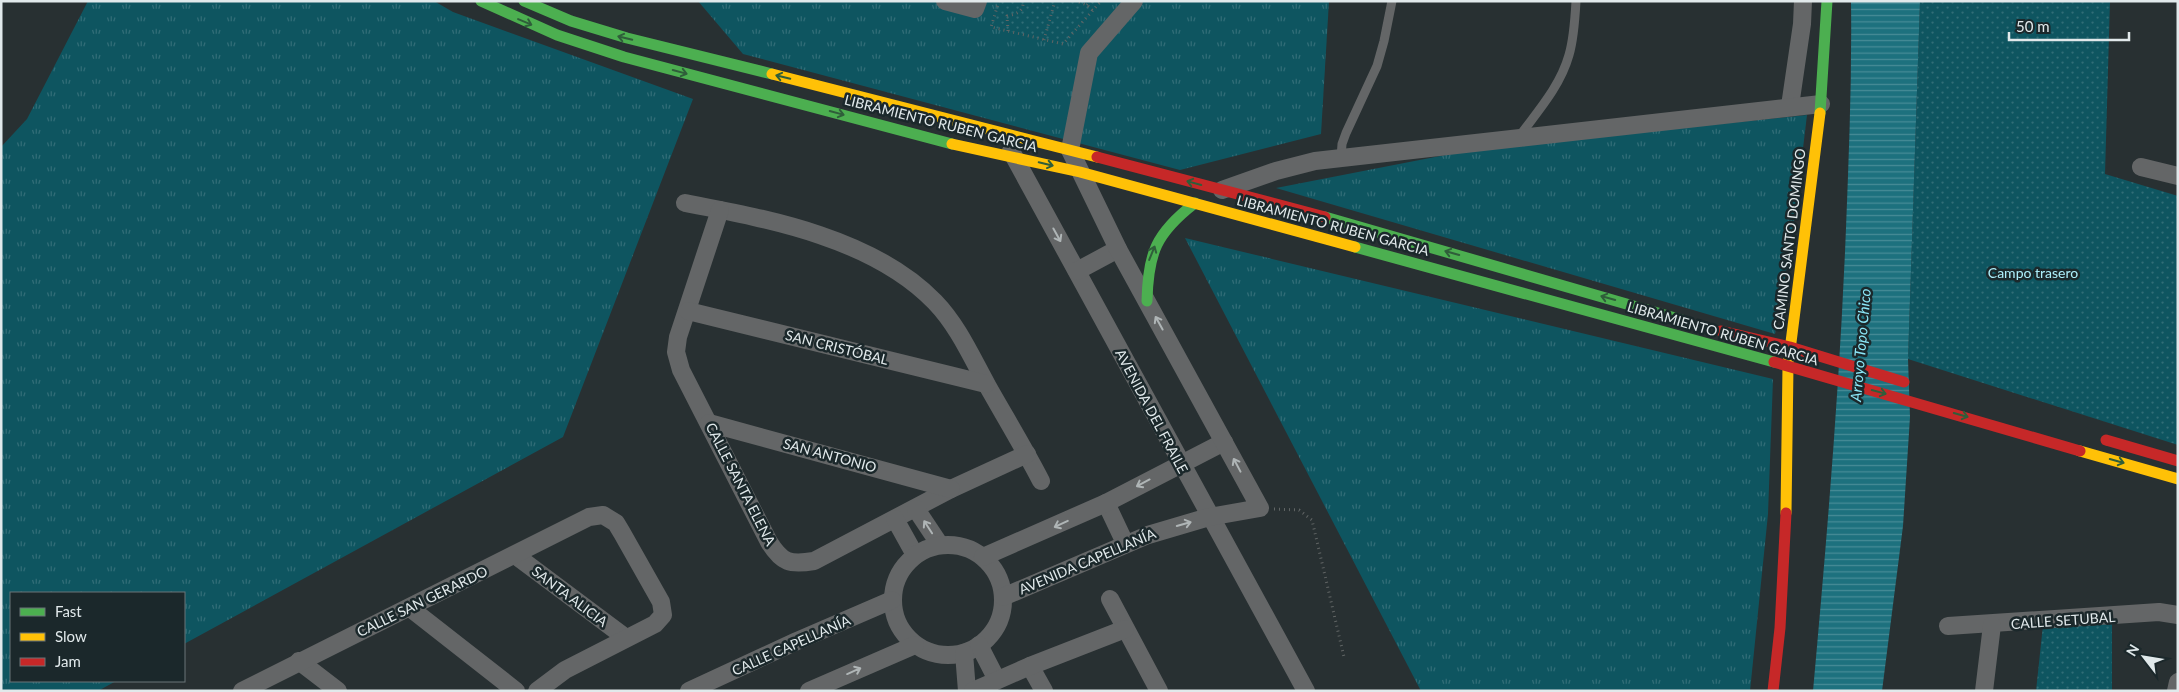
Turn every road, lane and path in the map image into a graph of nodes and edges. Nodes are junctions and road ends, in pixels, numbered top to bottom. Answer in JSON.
{"nodes":[{"id":1,"x":481,"y":1,"type":"edge"},
{"id":2,"x":524,"y":1,"type":"edge"},
{"id":3,"x":945,"y":1,"type":"edge"},
{"id":4,"x":978,"y":1,"type":"edge"},
{"id":5,"x":999,"y":1,"type":"edge"},
{"id":6,"x":1056,"y":1,"type":"edge"},
{"id":7,"x":1091,"y":1,"type":"edge"},
{"id":8,"x":1101,"y":1,"type":"edge"},
{"id":9,"x":1134,"y":1,"type":"edge"},
{"id":10,"x":1392,"y":1,"type":"edge"},
{"id":11,"x":1576,"y":1,"type":"edge"},
{"id":12,"x":1803,"y":1,"type":"edge"},
{"id":13,"x":1827,"y":1,"type":"edge"},
{"id":14,"x":1024,"y":2,"type":"edge"},
{"id":15,"x":1079,"y":2,"type":"edge"},
{"id":16,"x":1087,"y":5,"type":"junction"},
{"id":17,"x":1093,"y":11,"type":"junction"},
{"id":18,"x":1008,"y":31,"type":"junction"},
{"id":19,"x":1044,"y":40,"type":"junction"},
{"id":20,"x":1821,"y":104,"type":"junction"},
{"id":21,"x":1790,"y":106,"type":"junction"},
{"id":22,"x":1000,"y":131,"type":"junction"},
{"id":23,"x":1518,"y":138,"type":"junction"},
{"id":24,"x":1070,"y":150,"type":"junction"},
{"id":25,"x":1014,"y":157,"type":"junction"},
{"id":26,"x":1341,"y":158,"type":"junction"},
{"id":27,"x":2142,"y":167,"type":"dead end"},
{"id":28,"x":1080,"y":172,"type":"junction"},
{"id":29,"x":2178,"y":176,"type":"edge"},
{"id":30,"x":1221,"y":190,"type":"junction"},
{"id":31,"x":685,"y":202,"type":"dead end"},
{"id":32,"x":1195,"y":203,"type":"junction"},
{"id":33,"x":720,"y":210,"type":"junction"},
{"id":34,"x":1118,"y":249,"type":"junction"},
{"id":35,"x":1077,"y":271,"type":"junction"},
{"id":36,"x":1147,"y":301,"type":"junction"},
{"id":37,"x":688,"y":311,"type":"junction"},
{"id":38,"x":1689,"y":322,"type":"dead end"},
{"id":39,"x":1706,"y":326,"type":"dead end"},
{"id":40,"x":1790,"y":347,"type":"junction"},
{"id":41,"x":1788,"y":366,"type":"junction"},
{"id":42,"x":986,"y":384,"type":"junction"},
{"id":43,"x":1918,"y":386,"type":"dead end"},
{"id":44,"x":709,"y":422,"type":"junction"},
{"id":45,"x":2091,"y":436,"type":"dead end"},
{"id":46,"x":1224,"y":442,"type":"junction"},
{"id":47,"x":1027,"y":454,"type":"junction"},
{"id":48,"x":2178,"y":461,"type":"edge"},
{"id":49,"x":1180,"y":463,"type":"junction"},
{"id":50,"x":2178,"y":479,"type":"edge"},
{"id":51,"x":1040,"y":481,"type":"dead end"},
{"id":52,"x":951,"y":489,"type":"junction"},
{"id":53,"x":1106,"y":503,"type":"junction"},
{"id":54,"x":1260,"y":508,"type":"junction"},
{"id":55,"x":916,"y":509,"type":"junction"},
{"id":56,"x":1209,"y":517,"type":"junction"},
{"id":57,"x":895,"y":519,"type":"junction"},
{"id":58,"x":1125,"y":543,"type":"junction"},
{"id":59,"x":940,"y":545,"type":"junction"},
{"id":60,"x":515,"y":555,"type":"junction"},
{"id":61,"x":915,"y":555,"type":"junction"},
{"id":62,"x":983,"y":557,"type":"junction"},
{"id":63,"x":1003,"y":597,"type":"junction"},
{"id":64,"x":1110,"y":599,"type":"dead end"},
{"id":65,"x":892,"y":600,"type":"junction"},
{"id":66,"x":410,"y":608,"type":"junction"},
{"id":67,"x":2178,"y":615,"type":"edge"},
{"id":68,"x":1992,"y":625,"type":"junction"},
{"id":69,"x":1948,"y":626,"type":"dead end"},
{"id":70,"x":1125,"y":629,"type":"junction"},
{"id":71,"x":626,"y":638,"type":"junction"},
{"id":72,"x":915,"y":644,"type":"junction"},
{"id":73,"x":971,"y":649,"type":"junction"},
{"id":74,"x":1344,"y":657,"type":"dead end"},
{"id":75,"x":299,"y":660,"type":"junction"},
{"id":76,"x":1030,"y":666,"type":"junction"},
{"id":77,"x":997,"y":680,"type":"junction"},
{"id":78,"x":2178,"y":682,"type":"edge"},
{"id":79,"x":540,"y":690,"type":"edge"},
{"id":80,"x":242,"y":691,"type":"edge"},
{"id":81,"x":338,"y":691,"type":"edge"},
{"id":82,"x":516,"y":691,"type":"edge"},
{"id":83,"x":689,"y":691,"type":"edge"},
{"id":84,"x":809,"y":691,"type":"edge"},
{"id":85,"x":967,"y":691,"type":"edge"},
{"id":86,"x":973,"y":691,"type":"edge"},
{"id":87,"x":1044,"y":691,"type":"edge"},
{"id":88,"x":1159,"y":691,"type":"edge"},
{"id":89,"x":1306,"y":691,"type":"edge"},
{"id":90,"x":1773,"y":691,"type":"edge"},
{"id":91,"x":1984,"y":691,"type":"edge"},
{"id":92,"x":2176,"y":691,"type":"edge"}],
"edges":[{"from":1,"to":25,"type":"street","name":"LIBRAMIENTO RUBEN GARCIA","one_way":true},
{"from":22,"to":2,"type":"street","name":"LIBRAMIENTO RUBEN GARCIA","one_way":true},
{"from":3,"to":4,"type":"street"},
{"from":5,"to":18,"type":"path"},
{"from":6,"to":19,"type":"path"},
{"from":7,"to":16,"type":"path"},
{"from":8,"to":17,"type":"path"},
{"from":9,"to":24,"type":"street"},
{"from":10,"to":26,"type":"lane"},
{"from":11,"to":23,"type":"lane"},
{"from":12,"to":21,"type":"street"},
{"from":13,"to":20,"type":"street","name":"CAMINO SANTO DOMINGO"},
{"from":14,"to":18,"type":"path"},
{"from":15,"to":16,"type":"path"},
{"from":16,"to":17,"type":"path"},
{"from":17,"to":19,"type":"path"},
{"from":18,"to":19,"type":"path"},
{"from":20,"to":21,"type":"street"},
{"from":20,"to":40,"type":"street","name":"CAMINO SANTO DOMINGO"},
{"from":21,"to":23,"type":"street"},
{"from":22,"to":24,"type":"street","name":"LIBRAMIENTO RUBEN GARCIA"},
{"from":22,"to":25,"type":"street","name":"AVENIDA DEL FRAILE"},
{"from":23,"to":26,"type":"street"},
{"from":24,"to":28,"type":"street"},
{"from":30,"to":24,"type":"street","name":"LIBRAMIENTO RUBEN GARCIA","one_way":true},
{"from":25,"to":28,"type":"street","name":"LIBRAMIENTO RUBEN GARCIA","one_way":true},
{"from":25,"to":35,"type":"street","name":"AVENIDA DEL FRAILE","one_way":true},
{"from":26,"to":30,"type":"street"},
{"from":27,"to":29,"type":"street"},
{"from":28,"to":32,"type":"street","name":"LIBRAMIENTO RUBEN GARCIA"},
{"from":28,"to":34,"type":"street"},
{"from":38,"to":30,"type":"street","name":"LIBRAMIENTO RUBEN GARCIA","one_way":true},
{"from":31,"to":33,"type":"street"},
{"from":36,"to":32,"type":"street","one_way":true},
{"from":32,"to":41,"type":"street","name":"LIBRAMIENTO RUBEN GARCIA"},
{"from":33,"to":37,"type":"street","name":"CALLE SANTA ELENA"},
{"from":33,"to":42,"type":"street"},
{"from":34,"to":35,"type":"street"},
{"from":34,"to":36,"type":"street"},
{"from":35,"to":49,"type":"street","name":"AVENIDA DEL FRAILE"},
{"from":46,"to":36,"type":"street","one_way":true},
{"from":37,"to":42,"type":"street","name":"SAN CRISTÓBAL"},
{"from":37,"to":44,"type":"street","name":"CALLE SANTA ELENA"},
{"from":39,"to":40,"type":"street","name":"LIBRAMIENTO RUBEN GARCIA"},
{"from":40,"to":41,"type":"street","name":"CAMINO SANTO DOMINGO"},
{"from":40,"to":43,"type":"street","name":"LIBRAMIENTO RUBEN GARCIA"},
{"from":41,"to":50,"type":"street","name":"LIBRAMIENTO RUBEN GARCIA","one_way":true},
{"from":41,"to":90,"type":"street","name":"CAMINO SANTO DOMINGO"},
{"from":42,"to":47,"type":"street"},
{"from":44,"to":52,"type":"street","name":"SAN ANTONIO"},
{"from":44,"to":57,"type":"street","name":"CALLE SANTA ELENA"},
{"from":45,"to":48,"type":"street"},
{"from":46,"to":49,"type":"street"},
{"from":54,"to":46,"type":"street","one_way":true},
{"from":47,"to":51,"type":"street"},
{"from":47,"to":52,"type":"street","name":"CALLE SANTA ELENA"},
{"from":49,"to":53,"type":"street","one_way":true},
{"from":49,"to":56,"type":"street","name":"AVENIDA DEL FRAILE"},
{"from":52,"to":55,"type":"street","name":"CALLE SANTA ELENA"},
{"from":53,"to":58,"type":"street"},
{"from":53,"to":62,"type":"street","one_way":true},
{"from":54,"to":56,"type":"street","name":"AVENIDA CAPELLANÍA"},
{"from":54,"to":74,"type":"path"},
{"from":55,"to":57,"type":"street","name":"CALLE SANTA ELENA"},
{"from":59,"to":55,"type":"street","one_way":true},
{"from":58,"to":56,"type":"street","name":"AVENIDA CAPELLANÍA","one_way":true},
{"from":56,"to":89,"type":"street","name":"AVENIDA DEL FRAILE"},
{"from":57,"to":61,"type":"street"},
{"from":58,"to":63,"type":"street","name":"AVENIDA CAPELLANÍA"},
{"from":59,"to":61,"type":"street"},
{"from":59,"to":62,"type":"street"},
{"from":60,"to":66,"type":"street","name":"CALLE SAN GERARDO"},
{"from":60,"to":71,"type":"street","name":"SANTA ALICIA"},
{"from":60,"to":71,"type":"street","name":"CALLE SAN GERARDO"},
{"from":61,"to":65,"type":"street"},
{"from":62,"to":63,"type":"street"},
{"from":63,"to":73,"type":"street"},
{"from":64,"to":70,"type":"street"},
{"from":65,"to":72,"type":"street"},
{"from":65,"to":83,"type":"street","name":"CALLE CAPELLANÍA"},
{"from":66,"to":75,"type":"street","name":"CALLE SAN GERARDO"},
{"from":66,"to":82,"type":"street"},
{"from":67,"to":68,"type":"street","name":"CALLE SETUBAL"},
{"from":68,"to":69,"type":"street","name":"CALLE SETUBAL"},
{"from":68,"to":91,"type":"street"},
{"from":70,"to":76,"type":"street"},
{"from":70,"to":88,"type":"street"},
{"from":71,"to":79,"type":"street"},
{"from":72,"to":73,"type":"street"},
{"from":84,"to":72,"type":"street","one_way":true},
{"from":73,"to":77,"type":"street"},
{"from":73,"to":85,"type":"street"},
{"from":75,"to":80,"type":"street","name":"CALLE SAN GERARDO"},
{"from":75,"to":81,"type":"street"},
{"from":76,"to":77,"type":"street"},
{"from":76,"to":87,"type":"street"},
{"from":77,"to":86,"type":"street"},
{"from":78,"to":92,"type":"street"}]}
